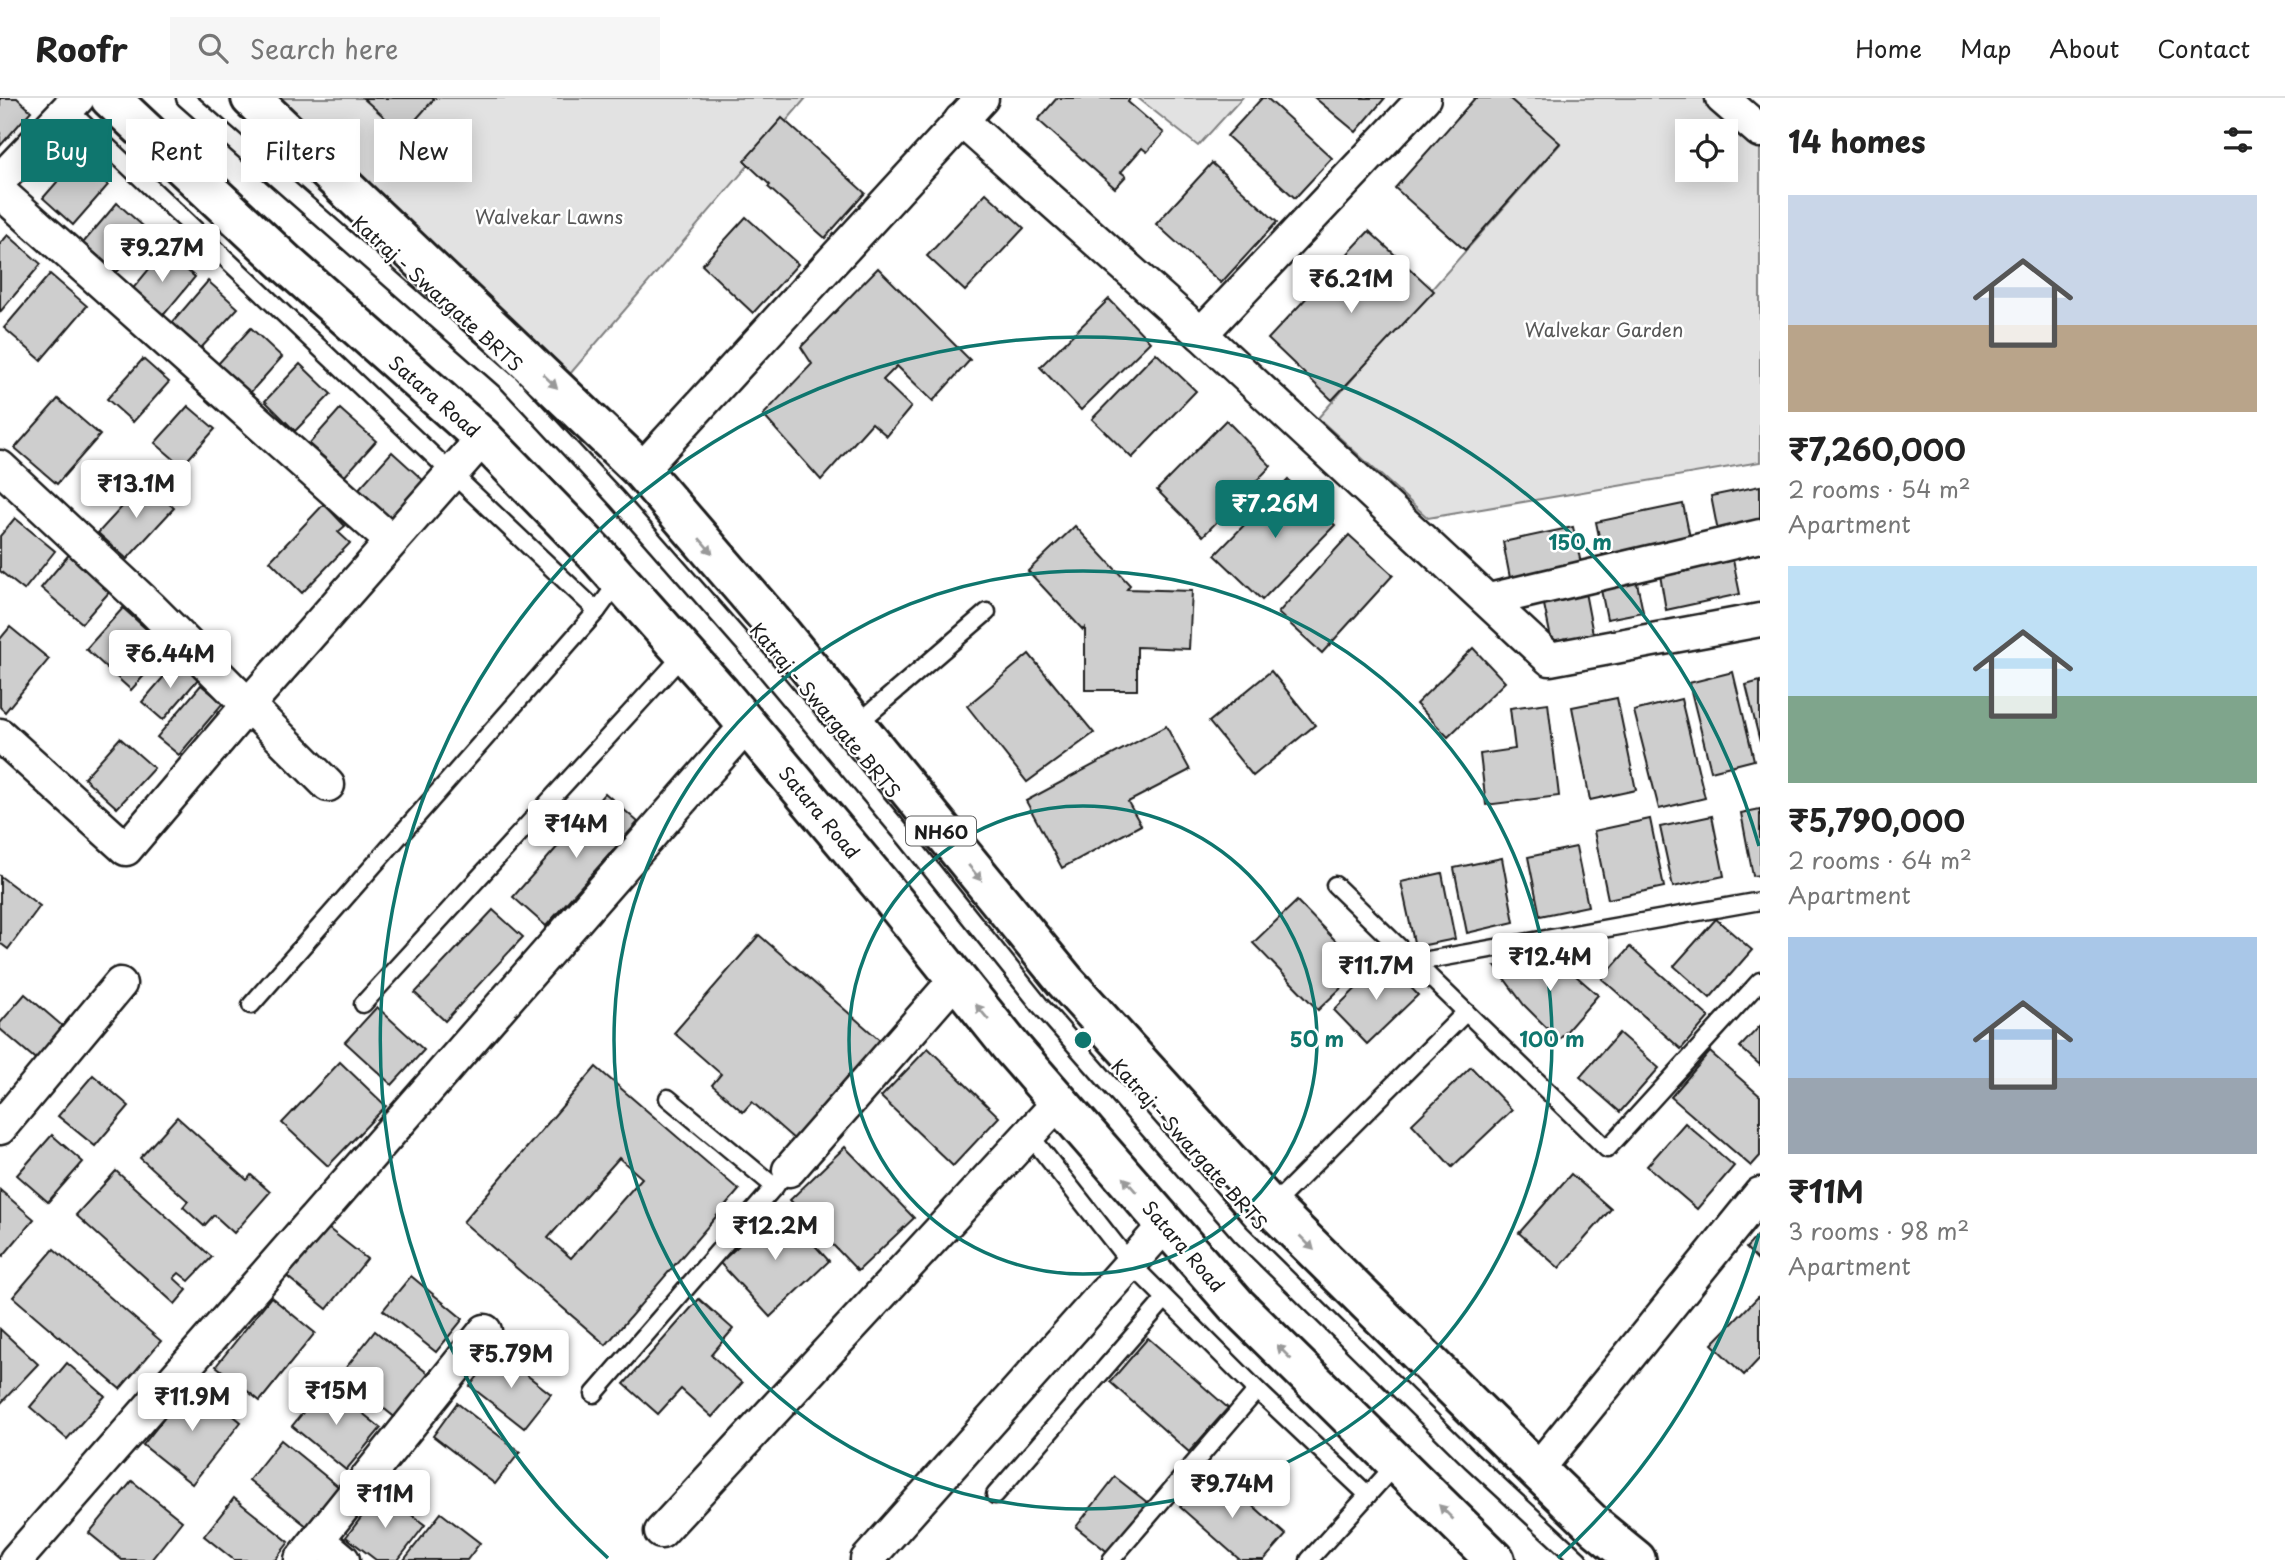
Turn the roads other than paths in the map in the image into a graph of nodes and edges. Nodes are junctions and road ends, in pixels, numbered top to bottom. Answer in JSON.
{"nodes":[{"id":1,"x":110,"y":98,"type":"edge"},
{"id":2,"x":185,"y":98,"type":"edge"},
{"id":3,"x":251,"y":98,"type":"edge"},
{"id":4,"x":1424,"y":98,"type":"edge"},
{"id":5,"x":1722,"y":98,"type":"edge"},
{"id":6,"x":73,"y":103,"type":"edge"},
{"id":7,"x":971,"y":109,"type":"edge"},
{"id":8,"x":1760,"y":131,"type":"edge"},
{"id":9,"x":0,"y":180,"type":"edge"},
{"id":10,"x":0,"y":192,"type":"edge"},
{"id":11,"x":1201,"y":334,"type":"junction"},
{"id":12,"x":483,"y":438,"type":"junction"},
{"id":13,"x":0,"y":467,"type":"edge"},
{"id":14,"x":641,"y":470,"type":"junction"},
{"id":15,"x":451,"y":471,"type":"junction"},
{"id":16,"x":1760,"y":536,"type":"edge"},
{"id":17,"x":391,"y":541,"type":"junction"},
{"id":18,"x":620,"y":580,"type":"junction"},
{"id":19,"x":1489,"y":600,"type":"junction"},
{"id":20,"x":597,"y":611,"type":"junction"},
{"id":21,"x":987,"y":612,"type":"dead end"},
{"id":22,"x":1760,"y":620,"type":"edge"},
{"id":23,"x":685,"y":653,"type":"junction"},
{"id":24,"x":248,"y":705,"type":"junction"},
{"id":25,"x":747,"y":725,"type":"junction"},
{"id":26,"x":855,"y":726,"type":"junction"},
{"id":27,"x":0,"y":734,"type":"edge"},
{"id":28,"x":328,"y":785,"type":"dead end"},
{"id":29,"x":1335,"y":885,"type":"dead end"},
{"id":30,"x":1760,"y":901,"type":"edge"},
{"id":31,"x":1417,"y":962,"type":"junction"},
{"id":32,"x":955,"y":980,"type":"junction"},
{"id":33,"x":1760,"y":981,"type":"edge"},
{"id":34,"x":120,"y":984,"type":"dead end"},
{"id":35,"x":363,"y":1004,"type":"dead end"},
{"id":36,"x":251,"y":1006,"type":"dead end"},
{"id":37,"x":1466,"y":1012,"type":"junction"},
{"id":38,"x":668,"y":1098,"type":"dead end"},
{"id":39,"x":1059,"y":1102,"type":"junction"},
{"id":40,"x":0,"y":1128,"type":"edge"},
{"id":41,"x":1029,"y":1134,"type":"junction"},
{"id":42,"x":782,"y":1178,"type":"junction"},
{"id":43,"x":1760,"y":1194,"type":"edge"},
{"id":44,"x":1271,"y":1207,"type":"junction"},
{"id":45,"x":1165,"y":1225,"type":"junction"},
{"id":46,"x":1129,"y":1263,"type":"junction"},
{"id":47,"x":1165,"y":1298,"type":"junction"},
{"id":48,"x":485,"y":1331,"type":"dead end"},
{"id":49,"x":1257,"y":1390,"type":"junction"},
{"id":50,"x":594,"y":1394,"type":"dead end"},
{"id":51,"x":1396,"y":1464,"type":"junction"},
{"id":52,"x":1536,"y":1469,"type":"junction"},
{"id":53,"x":995,"y":1495,"type":"dead end"},
{"id":54,"x":1368,"y":1495,"type":"junction"},
{"id":55,"x":661,"y":1532,"type":"dead end"},
{"id":56,"x":309,"y":1550,"type":"edge"},
{"id":57,"x":16,"y":1560,"type":"edge"},
{"id":58,"x":343,"y":1560,"type":"edge"},
{"id":59,"x":867,"y":1560,"type":"edge"},
{"id":60,"x":1111,"y":1560,"type":"edge"},
{"id":61,"x":1309,"y":1560,"type":"edge"},
{"id":62,"x":1494,"y":1560,"type":"edge"},
{"id":63,"x":1579,"y":1560,"type":"edge"},
{"id":64,"x":1636,"y":1560,"type":"edge"}],
"edges":[{"from":1,"to":12,"type":"highway","name":"Satara Road"},
{"from":2,"to":63,"type":"lane","name":"Katraj - Swargate BRTS"},
{"from":3,"to":14,"type":"highway","number":"NH60","one_way":true},
{"from":4,"to":11,"type":"street"},
{"from":5,"to":8,"type":"street"},
{"from":6,"to":9,"type":"street"},
{"from":6,"to":15,"type":"lane"},
{"from":7,"to":11,"type":"street"},
{"from":7,"to":14,"type":"street"},
{"from":10,"to":17,"type":"street"},
{"from":11,"to":19,"type":"street"},
{"from":12,"to":15,"type":"street"},
{"from":12,"to":18,"type":"highway","name":"Satara Road"},
{"from":13,"to":24,"type":"street"},
{"from":14,"to":26,"type":"highway","number":"NH60","one_way":true},
{"from":15,"to":17,"type":"street"},
{"from":15,"to":20,"type":"lane"},
{"from":16,"to":19,"type":"street"},
{"from":17,"to":24,"type":"street"},
{"from":18,"to":20,"type":"lane"},
{"from":18,"to":23,"type":"highway","name":"Satara Road"},
{"from":19,"to":22,"type":"street"},
{"from":20,"to":36,"type":"lane"},
{"from":21,"to":26,"type":"lane"},
{"from":23,"to":25,"type":"highway","name":"Satara Road"},
{"from":23,"to":35,"type":"lane"},
{"from":24,"to":27,"type":"street"},
{"from":24,"to":28,"type":"street"},
{"from":25,"to":32,"type":"highway","name":"Satara Road"},
{"from":25,"to":57,"type":"street"},
{"from":26,"to":44,"type":"highway","number":"NH60","one_way":true},
{"from":29,"to":31,"type":"lane"},
{"from":30,"to":31,"type":"lane"},
{"from":31,"to":37,"type":"lane"},
{"from":39,"to":32,"type":"highway","name":"Satara Road","one_way":true},
{"from":32,"to":42,"type":"street"},
{"from":33,"to":37,"type":"lane"},
{"from":34,"to":40,"type":"street"},
{"from":37,"to":44,"type":"lane"},
{"from":38,"to":42,"type":"lane"},
{"from":39,"to":41,"type":"street"},
{"from":45,"to":39,"type":"highway","name":"Satara Road","one_way":true},
{"from":41,"to":46,"type":"lane"},
{"from":41,"to":55,"type":"street"},
{"from":42,"to":50,"type":"lane"},
{"from":43,"to":52,"type":"street"},
{"from":44,"to":52,"type":"highway","number":"NH60","one_way":true},
{"from":45,"to":46,"type":"street"},
{"from":51,"to":45,"type":"highway","name":"Satara Road","one_way":true},
{"from":46,"to":47,"type":"lane"},
{"from":46,"to":59,"type":"street"},
{"from":47,"to":49,"type":"lane"},
{"from":47,"to":53,"type":"lane"},
{"from":48,"to":56,"type":"street"},
{"from":49,"to":54,"type":"lane"},
{"from":49,"to":60,"type":"lane"},
{"from":51,"to":54,"type":"lane"},
{"from":62,"to":51,"type":"highway","name":"Satara Road","one_way":true},
{"from":52,"to":64,"type":"highway","number":"NH60"},
{"from":54,"to":61,"type":"lane"},
{"from":56,"to":58,"type":"street"}]}
